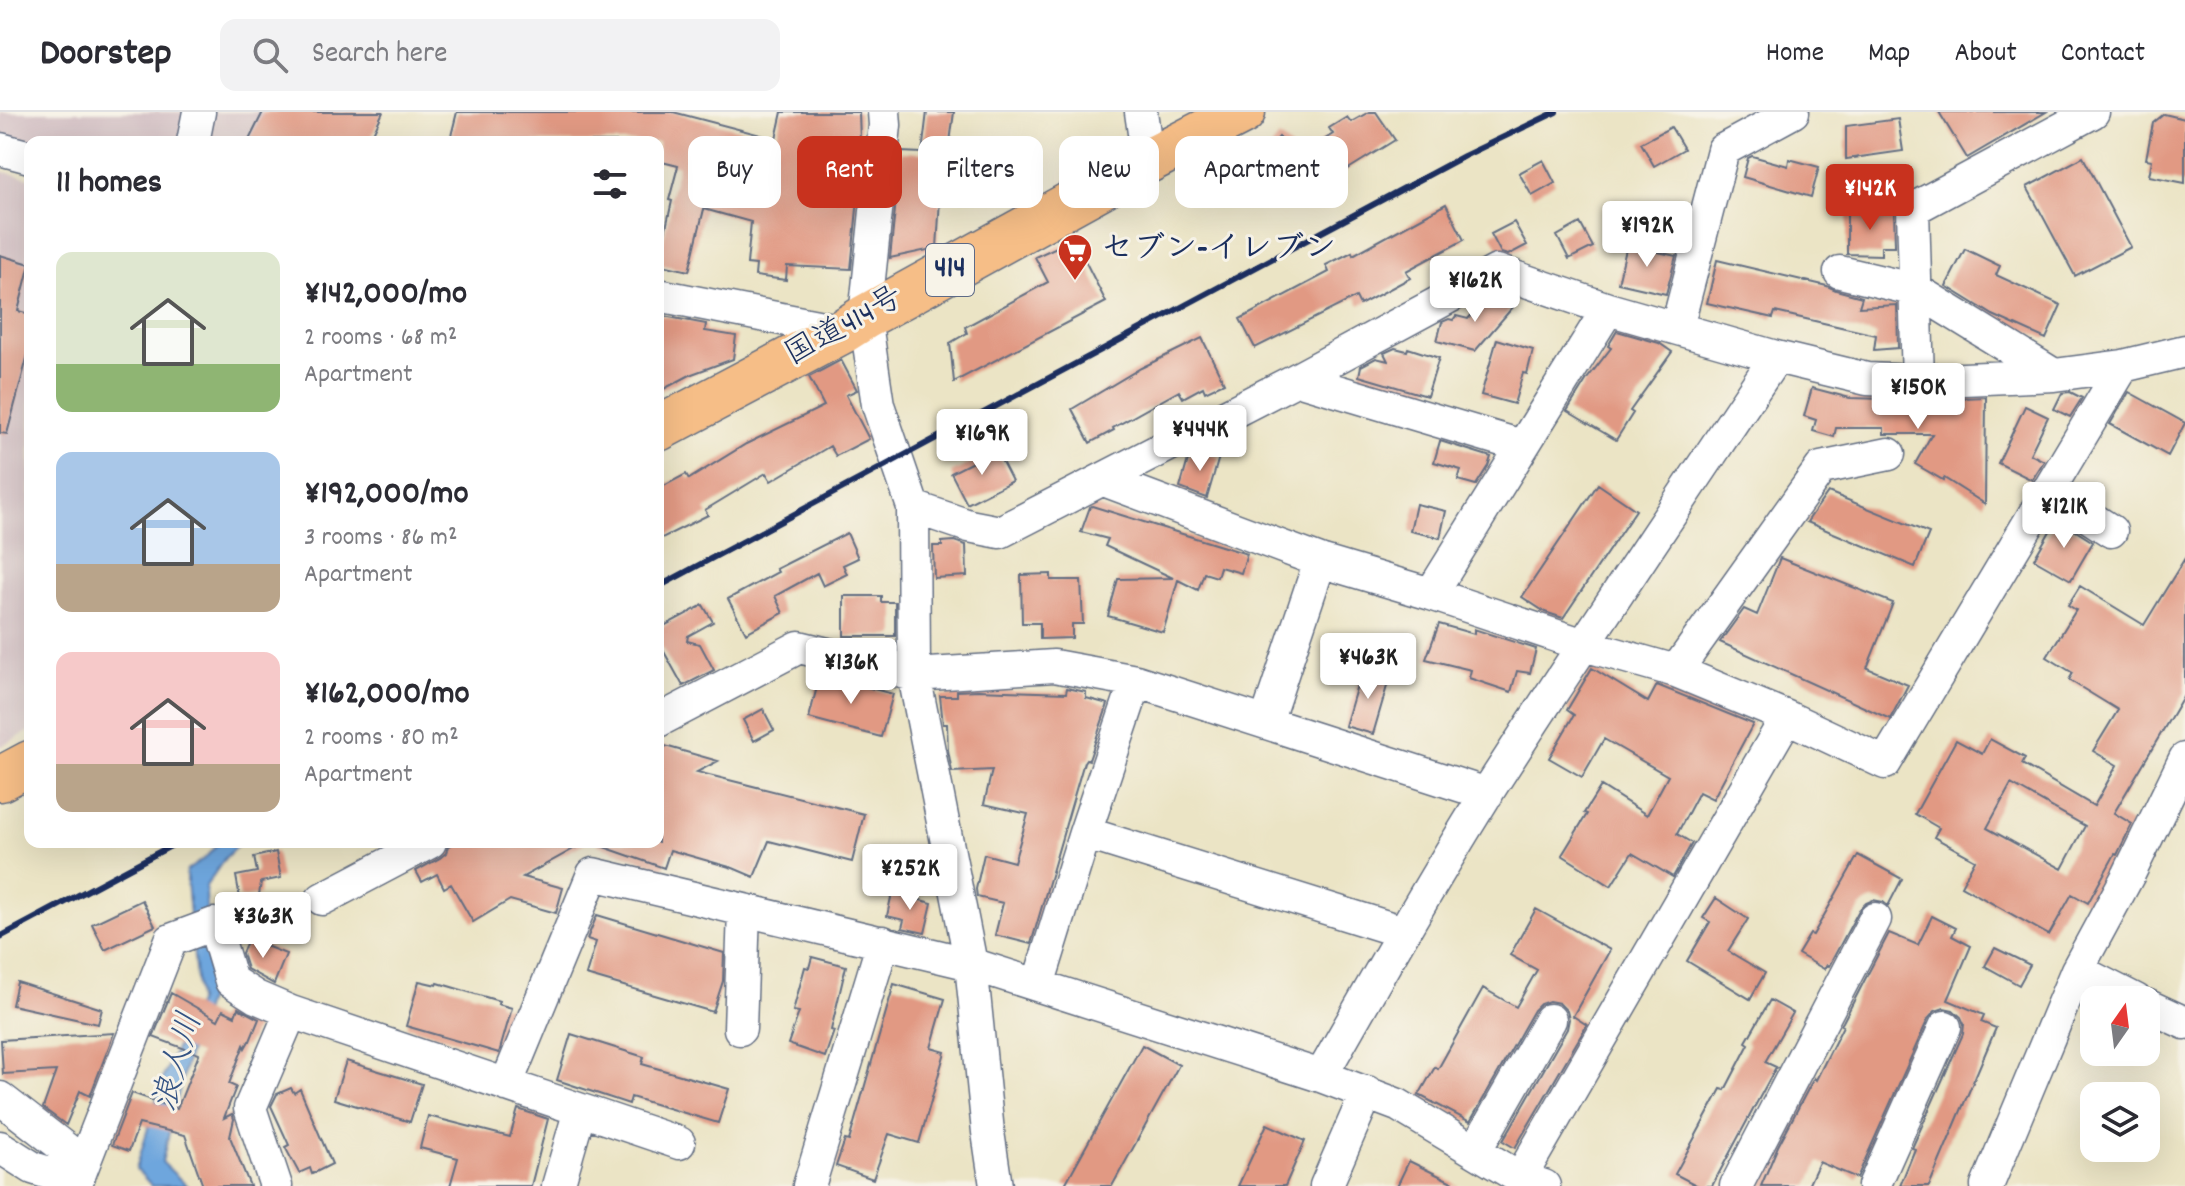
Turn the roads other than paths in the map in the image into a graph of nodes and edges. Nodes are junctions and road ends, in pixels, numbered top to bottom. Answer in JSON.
{"nodes":[{"id":1,"x":199,"y":112,"type":"edge"},
{"id":2,"x":884,"y":112,"type":"edge"},
{"id":3,"x":1141,"y":112,"type":"edge"},
{"id":4,"x":1793,"y":112,"type":"edge"},
{"id":5,"x":2093,"y":112,"type":"edge"},
{"id":6,"x":1234,"y":114,"type":"edge"},
{"id":7,"x":194,"y":136,"type":"edge"},
{"id":8,"x":1144,"y":136,"type":"edge"},
{"id":9,"x":0,"y":149,"type":"edge"},
{"id":10,"x":24,"y":155,"type":"edge"},
{"id":11,"x":1159,"y":155,"type":"edge"},
{"id":12,"x":1063,"y":208,"type":"edge"},
{"id":13,"x":1840,"y":272,"type":"dead end"},
{"id":14,"x":1916,"y":290,"type":"junction"},
{"id":15,"x":664,"y":296,"type":"edge"},
{"id":16,"x":1608,"y":309,"type":"junction"},
{"id":17,"x":854,"y":324,"type":"junction"},
{"id":18,"x":1677,"y":327,"type":"junction"},
{"id":19,"x":2185,"y":351,"type":"edge"},
{"id":20,"x":1776,"y":357,"type":"junction"},
{"id":21,"x":2123,"y":366,"type":"junction"},
{"id":22,"x":2054,"y":375,"type":"junction"},
{"id":23,"x":1297,"y":379,"type":"junction"},
{"id":24,"x":1918,"y":381,"type":"junction"},
{"id":25,"x":664,"y":426,"type":"edge"},
{"id":26,"x":1522,"y":446,"type":"junction"},
{"id":27,"x":1889,"y":454,"type":"dead end"},
{"id":28,"x":1104,"y":480,"type":"junction"},
{"id":29,"x":2048,"y":490,"type":"junction"},
{"id":30,"x":913,"y":507,"type":"junction"},
{"id":31,"x":2111,"y":531,"type":"dead end"},
{"id":32,"x":1320,"y":561,"type":"junction"},
{"id":33,"x":1431,"y":594,"type":"junction"},
{"id":34,"x":1584,"y":645,"type":"junction"},
{"id":35,"x":1676,"y":671,"type":"junction"},
{"id":36,"x":914,"y":675,"type":"junction"},
{"id":37,"x":1136,"y":681,"type":"junction"},
{"id":38,"x":1787,"y":717,"type":"junction"},
{"id":39,"x":664,"y":718,"type":"edge"},
{"id":40,"x":1266,"y":722,"type":"junction"},
{"id":41,"x":2185,"y":759,"type":"edge"},
{"id":42,"x":24,"y":766,"type":"edge"},
{"id":43,"x":0,"y":779,"type":"edge"},
{"id":44,"x":1487,"y":794,"type":"junction"},
{"id":45,"x":1085,"y":833,"type":"junction"},
{"id":46,"x":419,"y":848,"type":"edge"},
{"id":47,"x":322,"y":899,"type":"dead end"},
{"id":48,"x":744,"y":910,"type":"junction"},
{"id":49,"x":1875,"y":919,"type":"dead end"},
{"id":50,"x":1403,"y":932,"type":"junction"},
{"id":51,"x":883,"y":942,"type":"junction"},
{"id":52,"x":971,"y":964,"type":"junction"},
{"id":53,"x":2077,"y":970,"type":"junction"},
{"id":54,"x":1038,"y":985,"type":"junction"},
{"id":55,"x":2108,"y":986,"type":"edge"},
{"id":56,"x":2160,"y":1011,"type":"edge"},
{"id":57,"x":291,"y":1012,"type":"junction"},
{"id":58,"x":1550,"y":1020,"type":"dead end"},
{"id":59,"x":2185,"y":1023,"type":"edge"},
{"id":60,"x":1945,"y":1027,"type":"dead end"},
{"id":61,"x":740,"y":1029,"type":"dead end"},
{"id":62,"x":1321,"y":1076,"type":"junction"},
{"id":63,"x":506,"y":1085,"type":"junction"},
{"id":64,"x":1367,"y":1092,"type":"junction"},
{"id":65,"x":0,"y":1098,"type":"edge"},
{"id":66,"x":580,"y":1110,"type":"junction"},
{"id":67,"x":679,"y":1143,"type":"dead end"},
{"id":68,"x":0,"y":1147,"type":"edge"},
{"id":69,"x":1475,"y":1151,"type":"junction"},
{"id":70,"x":79,"y":1177,"type":"edge"},
{"id":71,"x":1532,"y":1182,"type":"edge"},
{"id":72,"x":276,"y":1186,"type":"edge"},
{"id":73,"x":558,"y":1186,"type":"edge"},
{"id":74,"x":809,"y":1186,"type":"edge"},
{"id":75,"x":996,"y":1186,"type":"edge"},
{"id":76,"x":1326,"y":1186,"type":"edge"},
{"id":77,"x":1736,"y":1186,"type":"edge"},
{"id":78,"x":1874,"y":1186,"type":"edge"},
{"id":79,"x":1987,"y":1186,"type":"edge"}],
"edges":[{"from":1,"to":7,"type":"street"},
{"from":2,"to":17,"type":"street"},
{"from":3,"to":8,"type":"street"},
{"from":4,"to":18,"type":"street"},
{"from":5,"to":14,"type":"street"},
{"from":6,"to":11,"type":"highway","name":"国道414号","number":"414"},
{"from":9,"to":10,"type":"street"},
{"from":12,"to":17,"type":"highway","name":"国道414号","number":"414"},
{"from":13,"to":14,"type":"street"},
{"from":14,"to":22,"type":"street"},
{"from":14,"to":24,"type":"street"},
{"from":15,"to":17,"type":"street"},
{"from":16,"to":18,"type":"street"},
{"from":16,"to":23,"type":"street"},
{"from":16,"to":26,"type":"street"},
{"from":17,"to":25,"type":"highway","name":"国道414号","number":"414"},
{"from":17,"to":30,"type":"street"},
{"from":18,"to":20,"type":"street"},
{"from":19,"to":21,"type":"street"},
{"from":20,"to":24,"type":"street"},
{"from":20,"to":34,"type":"street"},
{"from":21,"to":22,"type":"street"},
{"from":21,"to":29,"type":"street"},
{"from":22,"to":24,"type":"street"},
{"from":23,"to":26,"type":"street"},
{"from":23,"to":28,"type":"street"},
{"from":26,"to":33,"type":"street"},
{"from":27,"to":35,"type":"street"},
{"from":28,"to":30,"type":"street"},
{"from":28,"to":32,"type":"street"},
{"from":29,"to":31,"type":"street"},
{"from":29,"to":38,"type":"street"},
{"from":30,"to":36,"type":"street"},
{"from":32,"to":33,"type":"street"},
{"from":32,"to":40,"type":"street"},
{"from":33,"to":34,"type":"street"},
{"from":34,"to":35,"type":"street"},
{"from":34,"to":44,"type":"street"},
{"from":35,"to":38,"type":"street"},
{"from":36,"to":37,"type":"street"},
{"from":36,"to":39,"type":"street"},
{"from":36,"to":52,"type":"street"},
{"from":37,"to":40,"type":"street"},
{"from":37,"to":45,"type":"street"},
{"from":38,"to":71,"type":"street"},
{"from":40,"to":44,"type":"street"},
{"from":41,"to":53,"type":"street"},
{"from":42,"to":43,"type":"highway"},
{"from":44,"to":50,"type":"street"},
{"from":45,"to":50,"type":"street"},
{"from":45,"to":54,"type":"street"},
{"from":46,"to":47,"type":"street"},
{"from":48,"to":51,"type":"street"},
{"from":48,"to":61,"type":"street"},
{"from":48,"to":63,"type":"street"},
{"from":49,"to":77,"type":"street"},
{"from":50,"to":62,"type":"street"},
{"from":51,"to":52,"type":"street"},
{"from":51,"to":74,"type":"street"},
{"from":52,"to":54,"type":"street"},
{"from":52,"to":75,"type":"street"},
{"from":53,"to":55,"type":"street"},
{"from":53,"to":79,"type":"street"},
{"from":54,"to":62,"type":"street"},
{"from":56,"to":59,"type":"street"},
{"from":57,"to":63,"type":"street"},
{"from":57,"to":70,"type":"street"},
{"from":57,"to":72,"type":"street"},
{"from":58,"to":69,"type":"street"},
{"from":60,"to":78,"type":"street"},
{"from":62,"to":64,"type":"street"},
{"from":63,"to":66,"type":"street"},
{"from":64,"to":69,"type":"street"},
{"from":64,"to":76,"type":"street"},
{"from":65,"to":70,"type":"street"},
{"from":66,"to":67,"type":"street"},
{"from":66,"to":73,"type":"street"},
{"from":68,"to":70,"type":"street"},
{"from":69,"to":71,"type":"street"}]}
